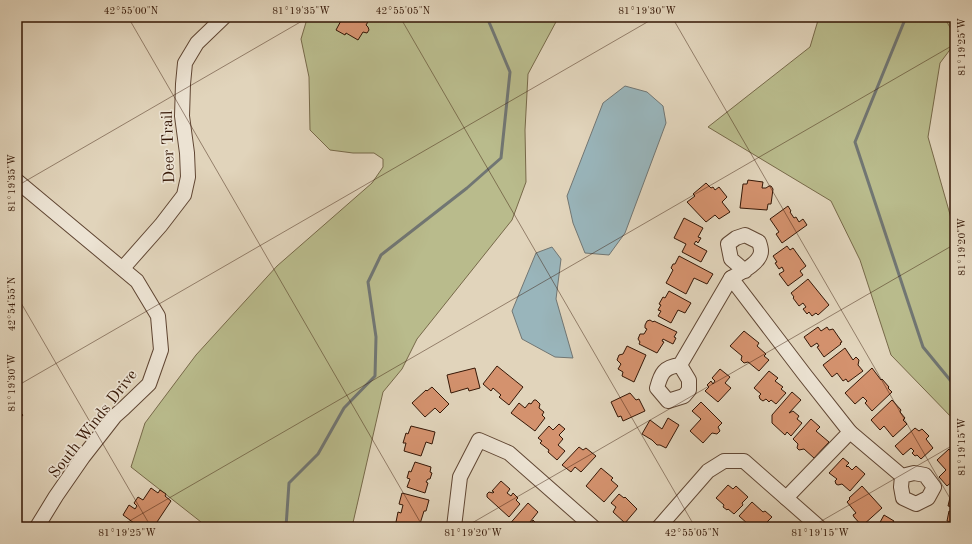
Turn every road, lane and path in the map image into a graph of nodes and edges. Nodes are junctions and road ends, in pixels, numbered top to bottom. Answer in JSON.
{"nodes":[{"id":1,"x":224,"y":17,"type":"edge"},
{"id":2,"x":17,"y":181,"type":"edge"},
{"id":3,"x":123,"y":268,"type":"junction"},
{"id":4,"x":745,"y":271,"type":"dead end"},
{"id":5,"x":731,"y":278,"type":"junction"},
{"id":6,"x":680,"y":364,"type":"dead end"},
{"id":7,"x":850,"y":432,"type":"junction"},
{"id":8,"x":902,"y":476,"type":"dead end"},
{"id":9,"x":786,"y":498,"type":"junction"},
{"id":10,"x":37,"y":527,"type":"edge"},
{"id":11,"x":454,"y":527,"type":"edge"},
{"id":12,"x":593,"y":527,"type":"edge"},
{"id":13,"x":659,"y":527,"type":"edge"},
{"id":14,"x":819,"y":527,"type":"edge"}],
"edges":[{"from":1,"to":3,"type":"street","name":"Deer Trail"},
{"from":2,"to":3,"type":"street","name":"South Winds Drive"},
{"from":3,"to":10,"type":"street","name":"South Winds Drive"},
{"from":4,"to":5,"type":"street"},
{"from":5,"to":6,"type":"street"},
{"from":5,"to":7,"type":"street"},
{"from":7,"to":8,"type":"street"},
{"from":7,"to":9,"type":"street"},
{"from":9,"to":13,"type":"street"},
{"from":9,"to":14,"type":"street"},
{"from":11,"to":12,"type":"street"}]}
